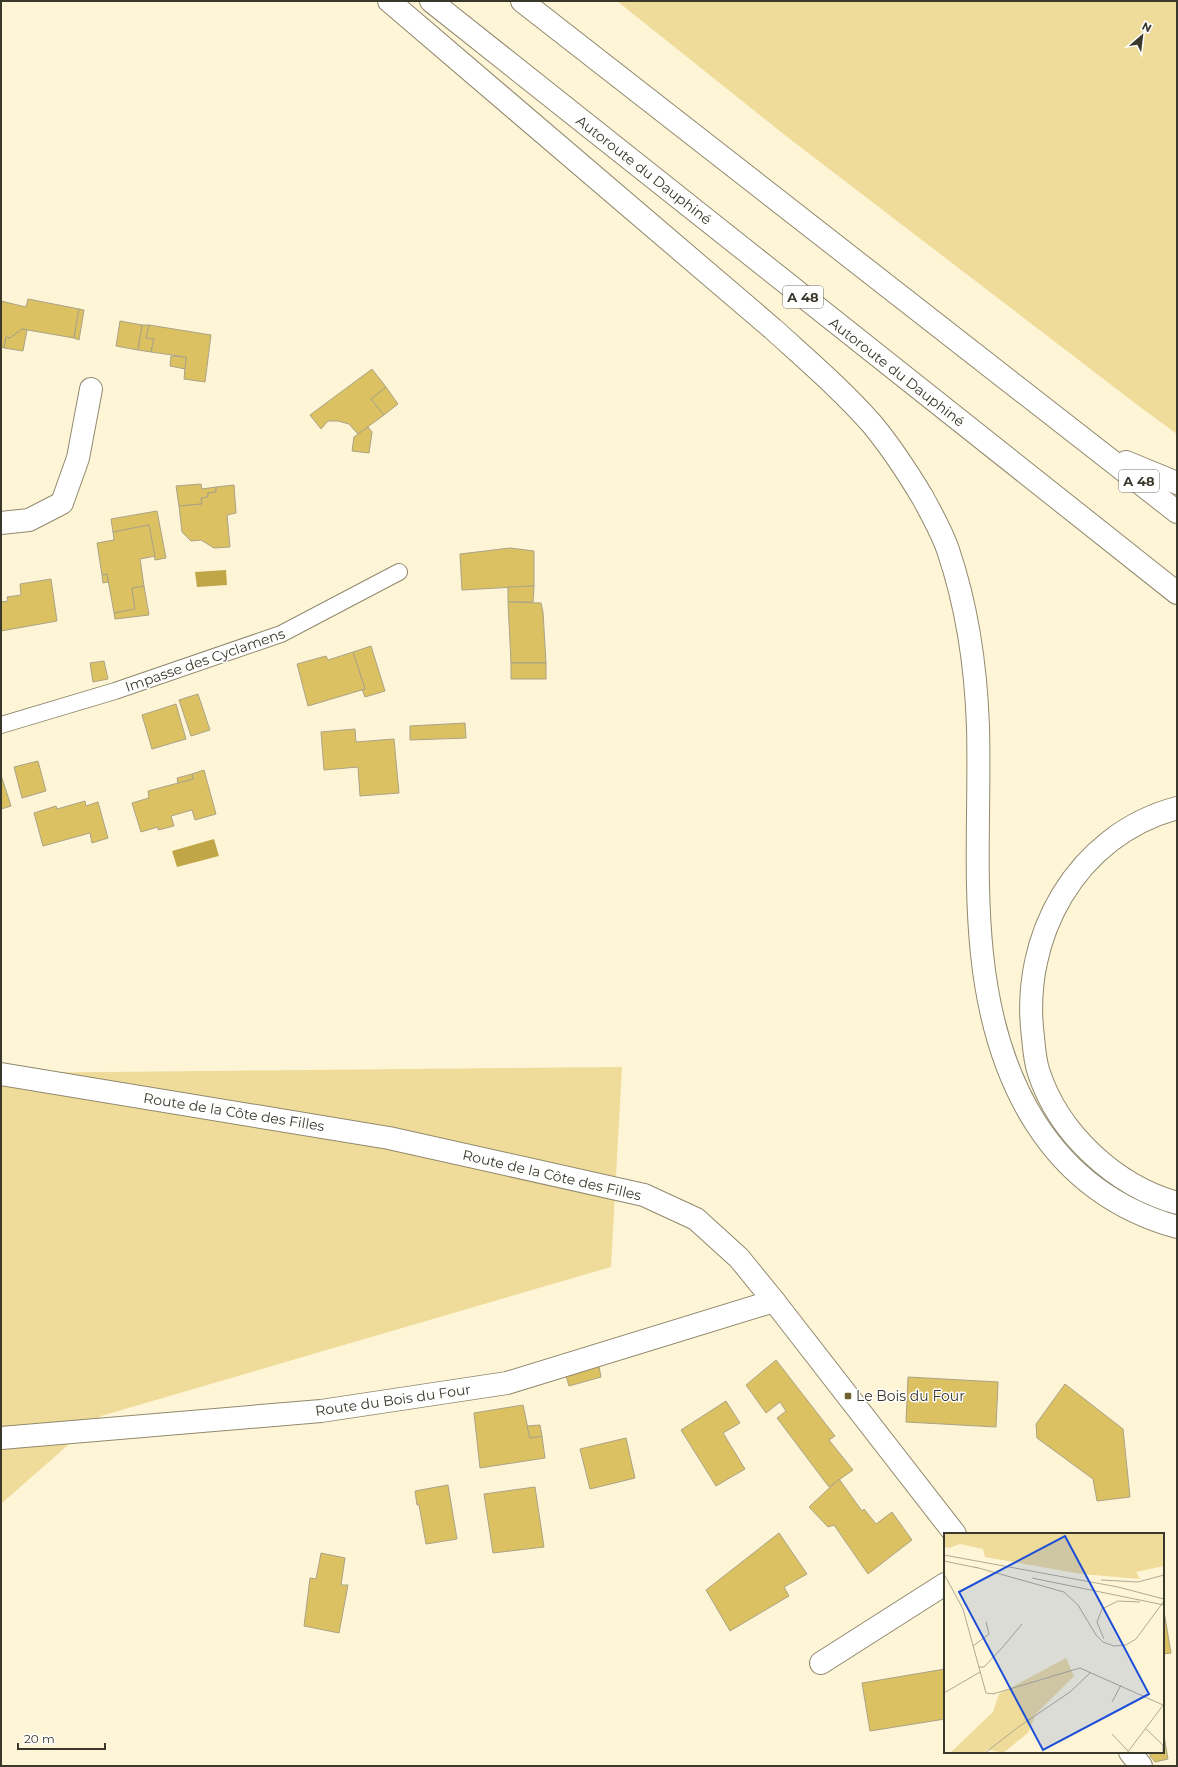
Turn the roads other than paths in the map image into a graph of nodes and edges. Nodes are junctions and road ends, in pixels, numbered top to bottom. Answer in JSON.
{"nodes":[{"id":1,"x":388,"y":1,"type":"edge"},
{"id":2,"x":431,"y":1,"type":"edge"},
{"id":3,"x":522,"y":1,"type":"edge"},
{"id":4,"x":91,"y":389,"type":"dead end"},
{"id":5,"x":1101,"y":451,"type":"junction"},
{"id":6,"x":1177,"y":484,"type":"edge"},
{"id":7,"x":1177,"y":512,"type":"edge"},
{"id":8,"x":1,"y":523,"type":"edge"},
{"id":9,"x":399,"y":572,"type":"dead end"},
{"id":10,"x":1177,"y":593,"type":"edge"},
{"id":11,"x":1,"y":725,"type":"edge"},
{"id":12,"x":1177,"y":808,"type":"edge"},
{"id":13,"x":1,"y":1074,"type":"edge"},
{"id":14,"x":1177,"y":1203,"type":"edge"},
{"id":15,"x":1177,"y":1227,"type":"edge"},
{"id":16,"x":774,"y":1301,"type":"junction"},
{"id":17,"x":1,"y":1438,"type":"edge"},
{"id":18,"x":954,"y":1533,"type":"edge"},
{"id":19,"x":944,"y":1585,"type":"edge"},
{"id":20,"x":821,"y":1663,"type":"dead end"},
{"id":21,"x":1131,"y":1753,"type":"edge"},
{"id":22,"x":1142,"y":1766,"type":"edge"}],
"edges":[{"from":1,"to":15,"type":"main road"},
{"from":2,"to":10,"type":"main road","name":"Autoroute du Dauphiné","number":"A 48"},
{"from":3,"to":5,"type":"main road","number":"A 48"},
{"from":4,"to":8,"type":"main road"},
{"from":5,"to":6,"type":"main road"},
{"from":5,"to":7,"type":"main road","number":"A 48"},
{"from":9,"to":11,"type":"lane","name":"Impasse des Cyclamens"},
{"from":12,"to":14,"type":"main road"},
{"from":13,"to":16,"type":"main road","name":"Route de la Côte des Filles"},
{"from":16,"to":17,"type":"main road","name":"Route du Bois du Four"},
{"from":16,"to":18,"type":"main road","name":"Route de la Côte des Filles"},
{"from":19,"to":20,"type":"main road"},
{"from":21,"to":22,"type":"main road"}]}
